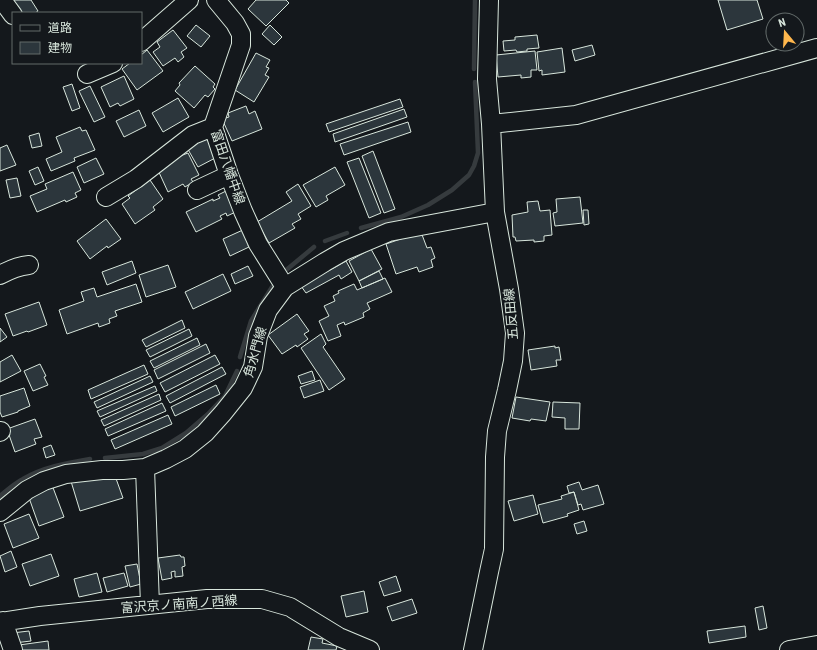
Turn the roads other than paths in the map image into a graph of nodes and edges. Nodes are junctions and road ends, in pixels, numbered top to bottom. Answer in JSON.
{"nodes":[{"id":1,"x":2,"y":0,"type":"edge"},
{"id":2,"x":189,"y":0,"type":"edge"},
{"id":3,"x":216,"y":0,"type":"edge"},
{"id":4,"x":489,"y":0,"type":"edge"},
{"id":5,"x":12,"y":14,"type":"edge"},
{"id":6,"x":142,"y":41,"type":"edge"},
{"id":7,"x":817,"y":48,"type":"edge"},
{"id":8,"x":111,"y":64,"type":"edge"},
{"id":9,"x":87,"y":74,"type":"dead end"},
{"id":10,"x":491,"y":124,"type":"junction"},
{"id":11,"x":213,"y":127,"type":"junction"},
{"id":12,"x":229,"y":175,"type":"junction"},
{"id":13,"x":197,"y":190,"type":"dead end"},
{"id":14,"x":106,"y":197,"type":"dead end"},
{"id":15,"x":495,"y":212,"type":"junction"},
{"id":16,"x":29,"y":265,"type":"dead end"},
{"id":17,"x":0,"y":275,"type":"edge"},
{"id":18,"x":285,"y":287,"type":"junction"},
{"id":19,"x":145,"y":468,"type":"junction"},
{"id":20,"x":0,"y":512,"type":"edge"},
{"id":21,"x":150,"y":605,"type":"junction"},
{"id":22,"x":2,"y":621,"type":"edge"},
{"id":23,"x":817,"y":645,"type":"edge"},
{"id":24,"x":13,"y":650,"type":"edge"},
{"id":25,"x":370,"y":650,"type":"edge"},
{"id":26,"x":473,"y":650,"type":"edge"},
{"id":27,"x":789,"y":650,"type":"edge"}],
"edges":[{"from":1,"to":5,"type":"street"},
{"from":2,"to":6,"type":"street"},
{"from":3,"to":11,"type":"street","name":"富田八幡中線"},
{"from":4,"to":10,"type":"street","name":"五反田線"},
{"from":7,"to":10,"type":"street"},
{"from":8,"to":9,"type":"street"},
{"from":10,"to":15,"type":"street","name":"五反田線"},
{"from":11,"to":12,"type":"street","name":"富田八幡中線"},
{"from":11,"to":14,"type":"street"},
{"from":12,"to":13,"type":"street"},
{"from":12,"to":18,"type":"street","name":"富田八幡中線"},
{"from":15,"to":18,"type":"street","name":"角水門線"},
{"from":15,"to":26,"type":"street","name":"五反田線"},
{"from":16,"to":17,"type":"street"},
{"from":18,"to":19,"type":"street","name":"角水門線"},
{"from":19,"to":20,"type":"street","name":"角水門線"},
{"from":19,"to":21,"type":"street"},
{"from":21,"to":22,"type":"street","name":"富沢京ノ南南ノ西線"},
{"from":21,"to":25,"type":"street","name":"富沢京ノ南南ノ西線"},
{"from":22,"to":24,"type":"street"},
{"from":23,"to":27,"type":"street"}]}
